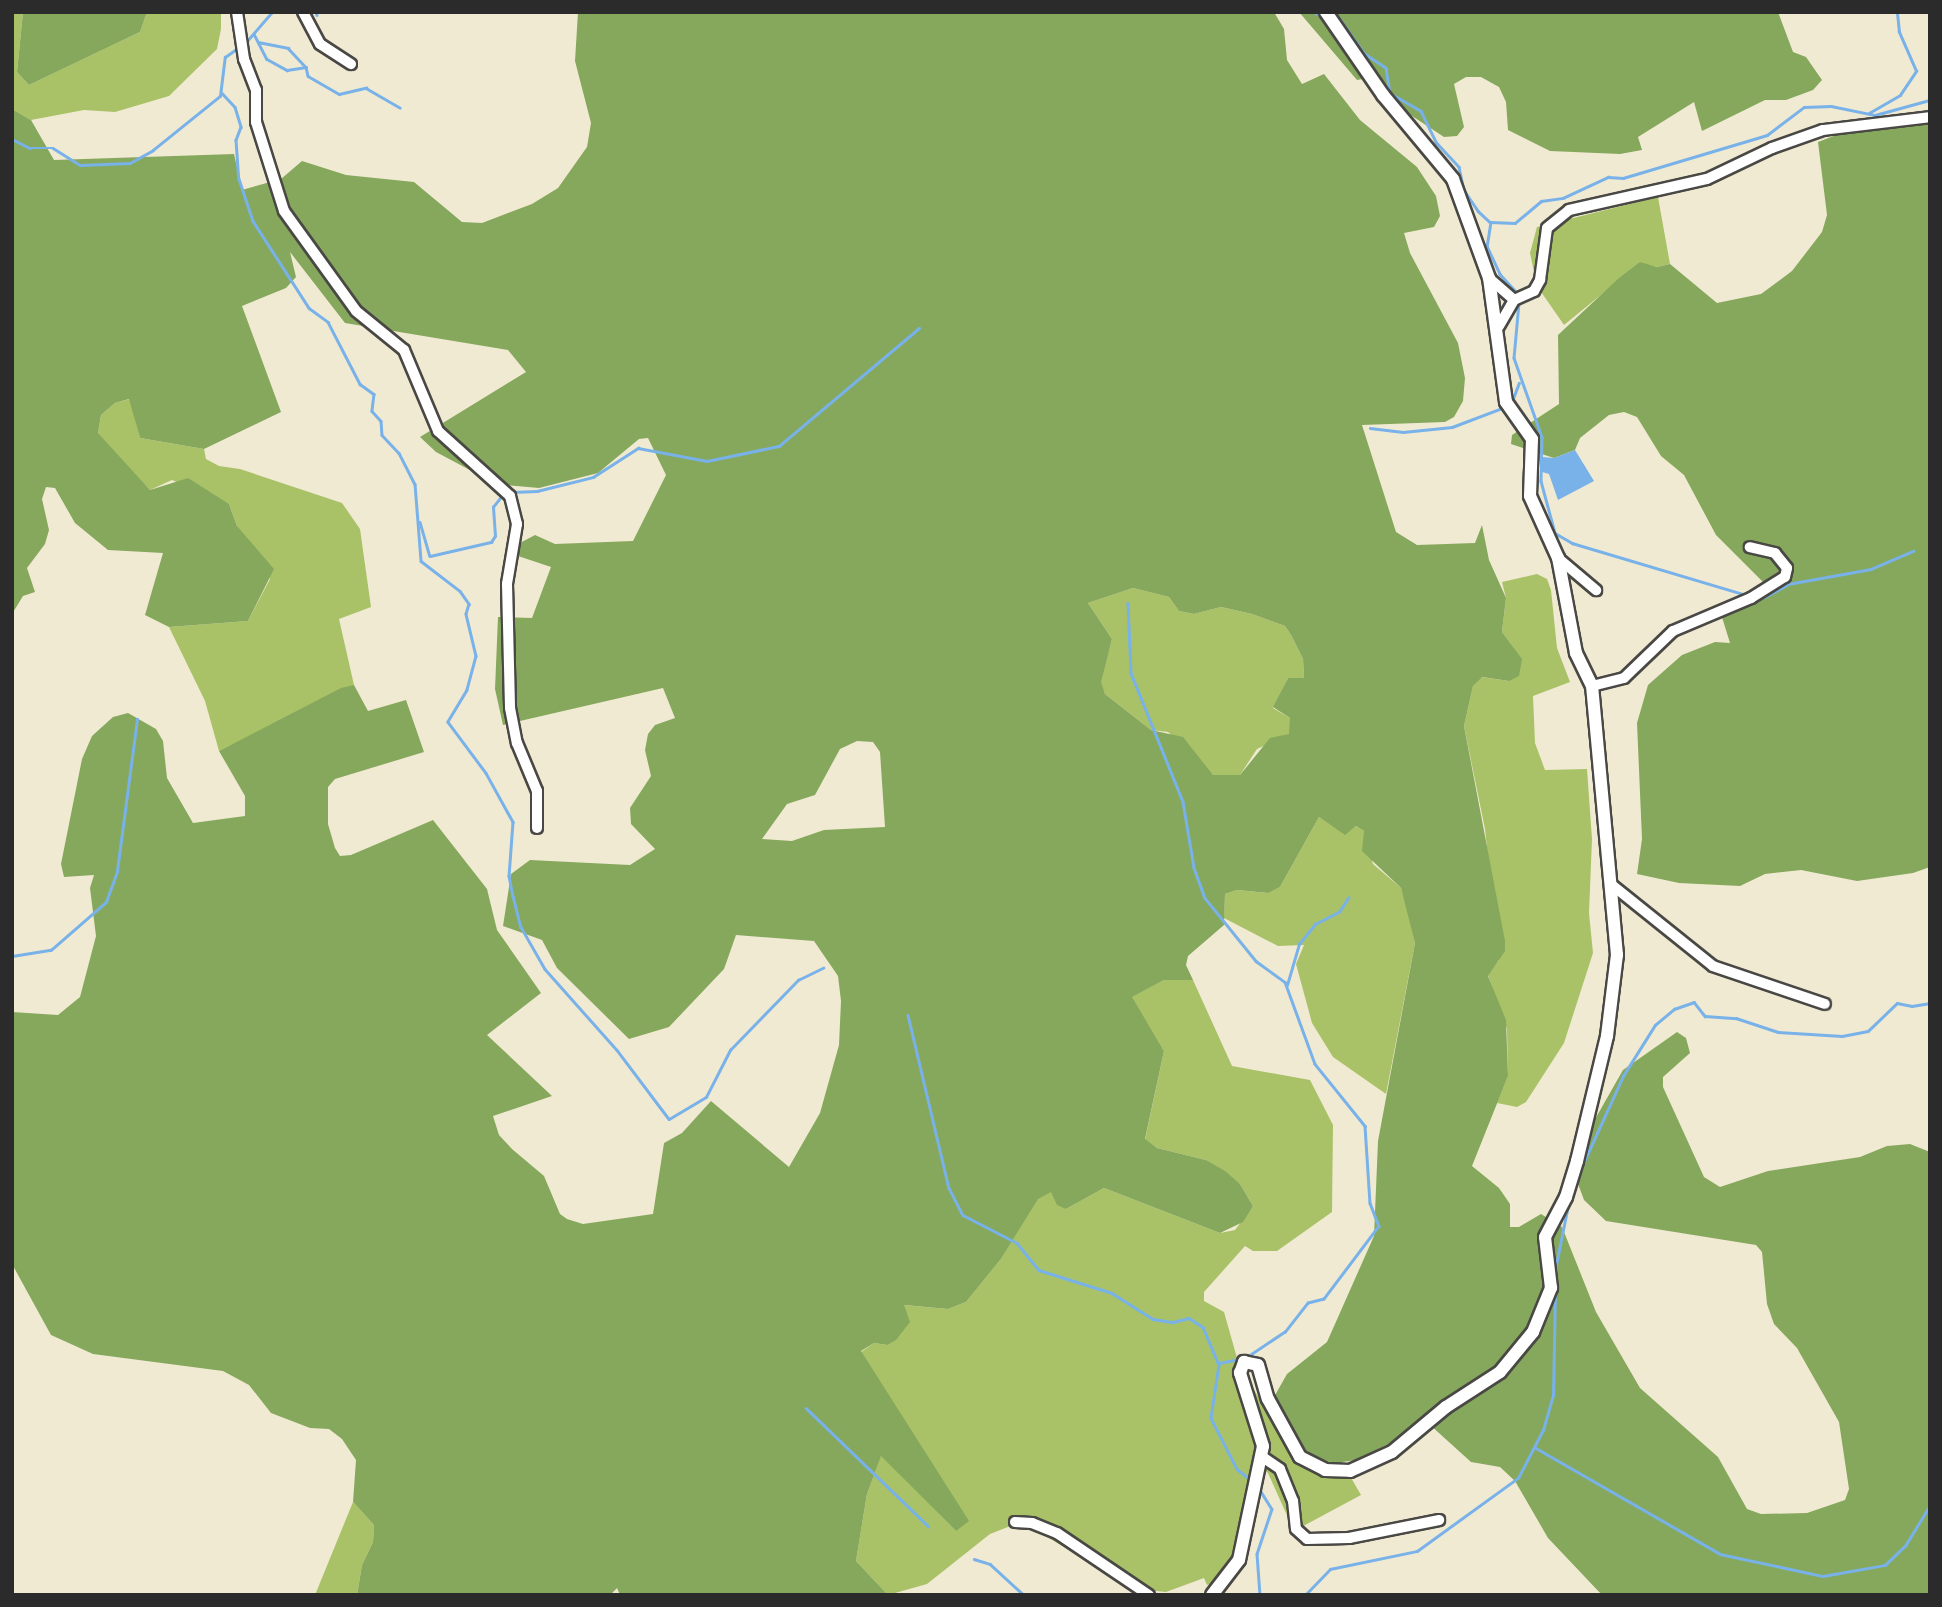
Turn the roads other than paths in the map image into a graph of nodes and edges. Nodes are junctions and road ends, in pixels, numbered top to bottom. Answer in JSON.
{"nodes":[{"id":1,"x":237,"y":12,"type":"edge"},
{"id":2,"x":303,"y":12,"type":"edge"},
{"id":3,"x":1326,"y":12,"type":"edge"},
{"id":4,"x":351,"y":64,"type":"dead end"},
{"id":5,"x":1930,"y":117,"type":"edge"},
{"id":6,"x":1489,"y":278,"type":"junction"},
{"id":7,"x":1514,"y":300,"type":"junction"},
{"id":8,"x":1499,"y":326,"type":"junction"},
{"id":9,"x":1750,"y":547,"type":"dead end"},
{"id":10,"x":1558,"y":558,"type":"junction"},
{"id":11,"x":1596,"y":590,"type":"dead end"},
{"id":12,"x":1592,"y":686,"type":"junction"},
{"id":13,"x":537,"y":828,"type":"dead end"},
{"id":14,"x":1612,"y":885,"type":"junction"},
{"id":15,"x":1825,"y":1004,"type":"dead end"},
{"id":16,"x":1261,"y":1456,"type":"junction"},
{"id":17,"x":1439,"y":1520,"type":"dead end"},
{"id":18,"x":1015,"y":1522,"type":"dead end"},
{"id":19,"x":1149,"y":1595,"type":"edge"},
{"id":20,"x":1212,"y":1595,"type":"edge"}],
"edges":[{"from":1,"to":13,"type":"street"},
{"from":2,"to":4,"type":"street"},
{"from":3,"to":6,"type":"street"},
{"from":5,"to":7,"type":"street"},
{"from":6,"to":7,"type":"street"},
{"from":6,"to":8,"type":"street"},
{"from":7,"to":8,"type":"street"},
{"from":8,"to":10,"type":"street"},
{"from":9,"to":12,"type":"street"},
{"from":10,"to":11,"type":"street"},
{"from":10,"to":12,"type":"street"},
{"from":12,"to":14,"type":"street"},
{"from":14,"to":15,"type":"street"},
{"from":14,"to":16,"type":"street"},
{"from":16,"to":17,"type":"street"},
{"from":16,"to":20,"type":"street"},
{"from":18,"to":19,"type":"street"}]}
